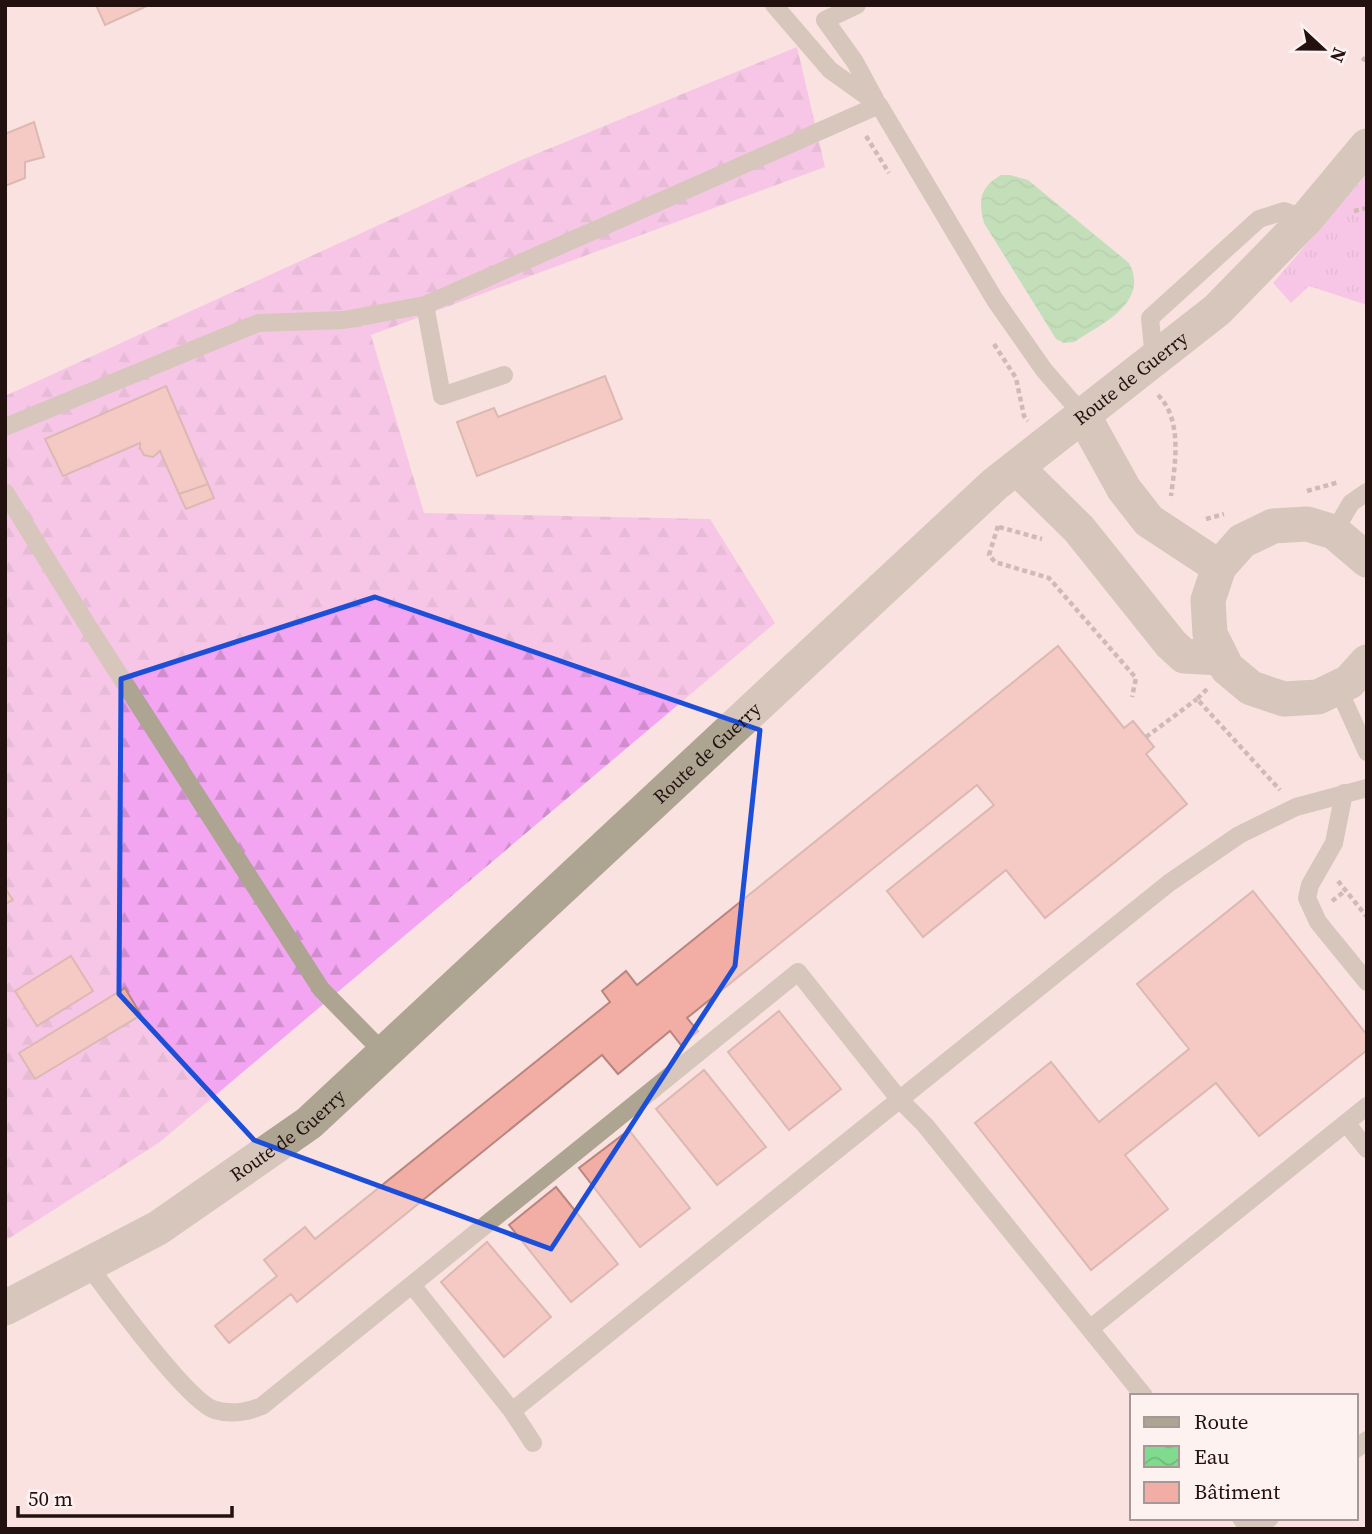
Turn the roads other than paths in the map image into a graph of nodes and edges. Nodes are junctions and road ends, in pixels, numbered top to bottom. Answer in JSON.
{"nodes":[{"id":1,"x":774,"y":5,"type":"edge"},
{"id":2,"x":857,"y":5,"type":"edge"},
{"id":3,"x":879,"y":105,"type":"junction"},
{"id":4,"x":1367,"y":146,"type":"edge"},
{"id":5,"x":425,"y":305,"type":"junction"},
{"id":6,"x":505,"y":375,"type":"dead end"},
{"id":7,"x":1083,"y":415,"type":"junction"},
{"id":8,"x":5,"y":427,"type":"edge"},
{"id":9,"x":1017,"y":468,"type":"junction"},
{"id":10,"x":5,"y":492,"type":"edge"},
{"id":11,"x":1367,"y":492,"type":"edge"},
{"id":12,"x":1334,"y":532,"type":"junction"},
{"id":13,"x":1367,"y":560,"type":"edge"},
{"id":14,"x":1219,"y":567,"type":"junction"},
{"id":15,"x":1367,"y":662,"type":"edge"},
{"id":16,"x":1224,"y":663,"type":"junction"},
{"id":17,"x":1338,"y":688,"type":"junction"},
{"id":18,"x":1367,"y":752,"type":"edge"},
{"id":19,"x":1367,"y":788,"type":"edge"},
{"id":20,"x":1344,"y":793,"type":"junction"},
{"id":21,"x":1367,"y":982,"type":"edge"},
{"id":22,"x":384,"y":1053,"type":"junction"},
{"id":23,"x":899,"y":1099,"type":"junction"},
{"id":24,"x":1367,"y":1106,"type":"edge"},
{"id":25,"x":1346,"y":1123,"type":"junction"},
{"id":26,"x":1367,"y":1149,"type":"edge"},
{"id":27,"x":88,"y":1265,"type":"junction"},
{"id":28,"x":412,"y":1285,"type":"junction"},
{"id":29,"x":5,"y":1308,"type":"edge"},
{"id":30,"x":1091,"y":1328,"type":"junction"},
{"id":31,"x":1142,"y":1394,"type":"edge"},
{"id":32,"x":512,"y":1411,"type":"junction"},
{"id":33,"x":533,"y":1443,"type":"dead end"}],
"edges":[{"from":1,"to":3,"type":"lane"},
{"from":2,"to":3,"type":"lane"},
{"from":3,"to":5,"type":"lane"},
{"from":3,"to":7,"type":"lane"},
{"from":4,"to":7,"type":"street","name":"Route de Guerry"},
{"from":5,"to":6,"type":"lane"},
{"from":5,"to":8,"type":"lane"},
{"from":7,"to":9,"type":"street","name":"Route de Guerry"},
{"from":7,"to":14,"type":"street"},
{"from":9,"to":16,"type":"street"},
{"from":9,"to":22,"type":"street","name":"Route de Guerry"},
{"from":10,"to":22,"type":"lane"},
{"from":11,"to":12,"type":"lane"},
{"from":12,"to":13,"type":"street"},
{"from":12,"to":14,"type":"street"},
{"from":14,"to":16,"type":"street"},
{"from":15,"to":17,"type":"street"},
{"from":16,"to":17,"type":"street"},
{"from":17,"to":18,"type":"lane"},
{"from":19,"to":20,"type":"lane"},
{"from":20,"to":21,"type":"lane"},
{"from":20,"to":23,"type":"lane"},
{"from":22,"to":27,"type":"street","name":"Route de Guerry"},
{"from":23,"to":28,"type":"lane"},
{"from":23,"to":30,"type":"lane"},
{"from":23,"to":32,"type":"lane"},
{"from":24,"to":25,"type":"lane"},
{"from":25,"to":26,"type":"lane"},
{"from":25,"to":30,"type":"lane"},
{"from":27,"to":28,"type":"lane"},
{"from":27,"to":29,"type":"street","name":"Route de Guerry"},
{"from":28,"to":32,"type":"lane"},
{"from":30,"to":31,"type":"lane"},
{"from":32,"to":33,"type":"lane"}]}
